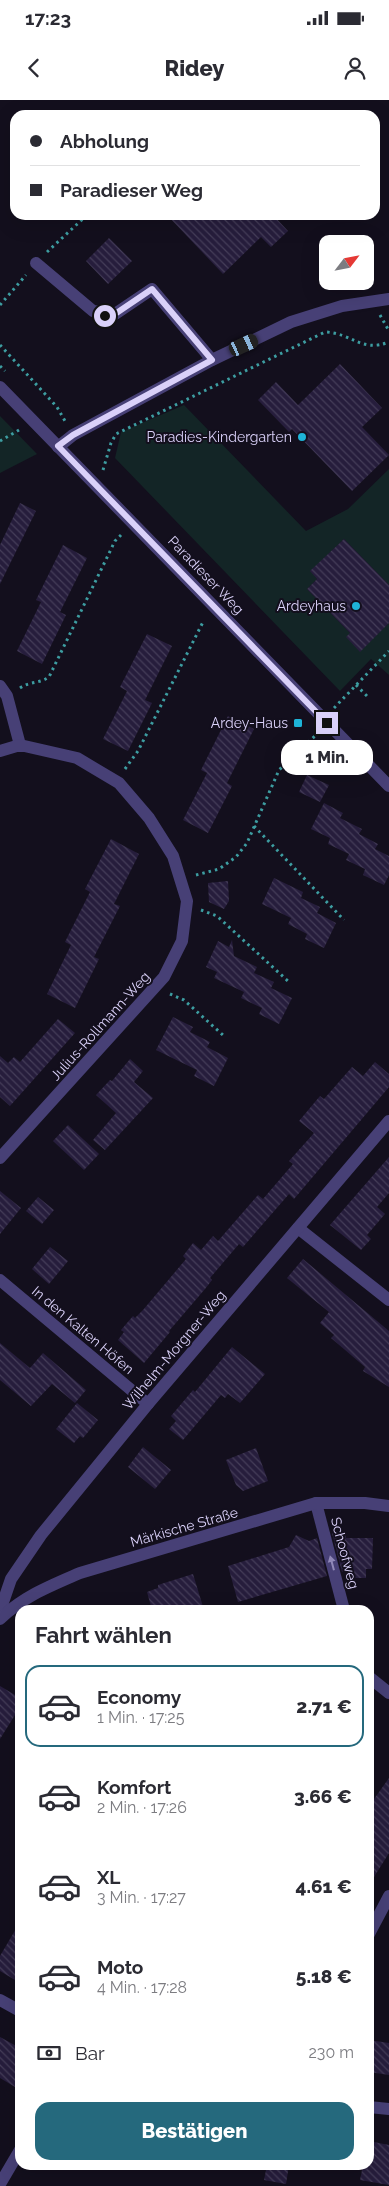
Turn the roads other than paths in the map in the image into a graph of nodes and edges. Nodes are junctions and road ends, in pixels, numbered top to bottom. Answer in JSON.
{"nodes":[{"id":1,"x":36,"y":263,"type":"dead end"},
{"id":2,"x":389,"y":299,"type":"edge"},
{"id":3,"x":212,"y":360,"type":"junction"},
{"id":4,"x":0,"y":387,"type":"edge"},
{"id":5,"x":58,"y":446,"type":"junction"},
{"id":6,"x":3,"y":691,"type":"edge"},
{"id":7,"x":20,"y":745,"type":"junction"},
{"id":8,"x":0,"y":751,"type":"edge"},
{"id":9,"x":389,"y":786,"type":"edge"},
{"id":10,"x":389,"y":1120,"type":"edge"},
{"id":11,"x":0,"y":1158,"type":"edge"},
{"id":12,"x":298,"y":1228,"type":"junction"},
{"id":13,"x":0,"y":1280,"type":"edge"},
{"id":14,"x":389,"y":1300,"type":"edge"},
{"id":15,"x":148,"y":1404,"type":"junction"},
{"id":16,"x":316,"y":1504,"type":"junction"},
{"id":17,"x":389,"y":1506,"type":"edge"},
{"id":18,"x":343,"y":1605,"type":"edge"},
{"id":19,"x":0,"y":1611,"type":"edge"},
{"id":20,"x":0,"y":1619,"type":"edge"},
{"id":21,"x":374,"y":1681,"type":"edge"},
{"id":22,"x":389,"y":1693,"type":"edge"},
{"id":23,"x":389,"y":1896,"type":"edge"},
{"id":24,"x":374,"y":1924,"type":"edge"},
{"id":25,"x":0,"y":2000,"type":"edge"},
{"id":26,"x":15,"y":2009,"type":"edge"},
{"id":27,"x":374,"y":2108,"type":"edge"},
{"id":28,"x":389,"y":2109,"type":"edge"},
{"id":29,"x":15,"y":2158,"type":"edge"},
{"id":30,"x":0,"y":2184,"type":"edge"}],
"edges":[{"from":1,"to":3,"type":"street"},
{"from":2,"to":3,"type":"street"},
{"from":3,"to":5,"type":"street"},
{"from":4,"to":5,"type":"street","name":"Paradieser Weg"},
{"from":5,"to":9,"type":"street","name":"Paradieser Weg"},
{"from":6,"to":7,"type":"street"},
{"from":7,"to":8,"type":"street","name":"Julius-Rollmann-Weg"},
{"from":7,"to":11,"type":"street","name":"Julius-Rollmann-Weg"},
{"from":10,"to":12,"type":"street","name":"Wilhelm-Morgner-Weg"},
{"from":12,"to":14,"type":"street"},
{"from":12,"to":15,"type":"street","name":"Wilhelm-Morgner-Weg"},
{"from":13,"to":15,"type":"street","name":"In den Kalten Höfen"},
{"from":15,"to":19,"type":"street","name":"Wilhelm-Morgner-Weg"},
{"from":16,"to":17,"type":"street","name":"Märkische Straße"},
{"from":18,"to":16,"type":"street","name":"Schoofweg","one_way":true},
{"from":16,"to":20,"type":"street","name":"Märkische Straße"},
{"from":21,"to":22,"type":"street"},
{"from":23,"to":24,"type":"street"},
{"from":25,"to":26,"type":"street"},
{"from":27,"to":28,"type":"street"},
{"from":29,"to":30,"type":"street"}]}
